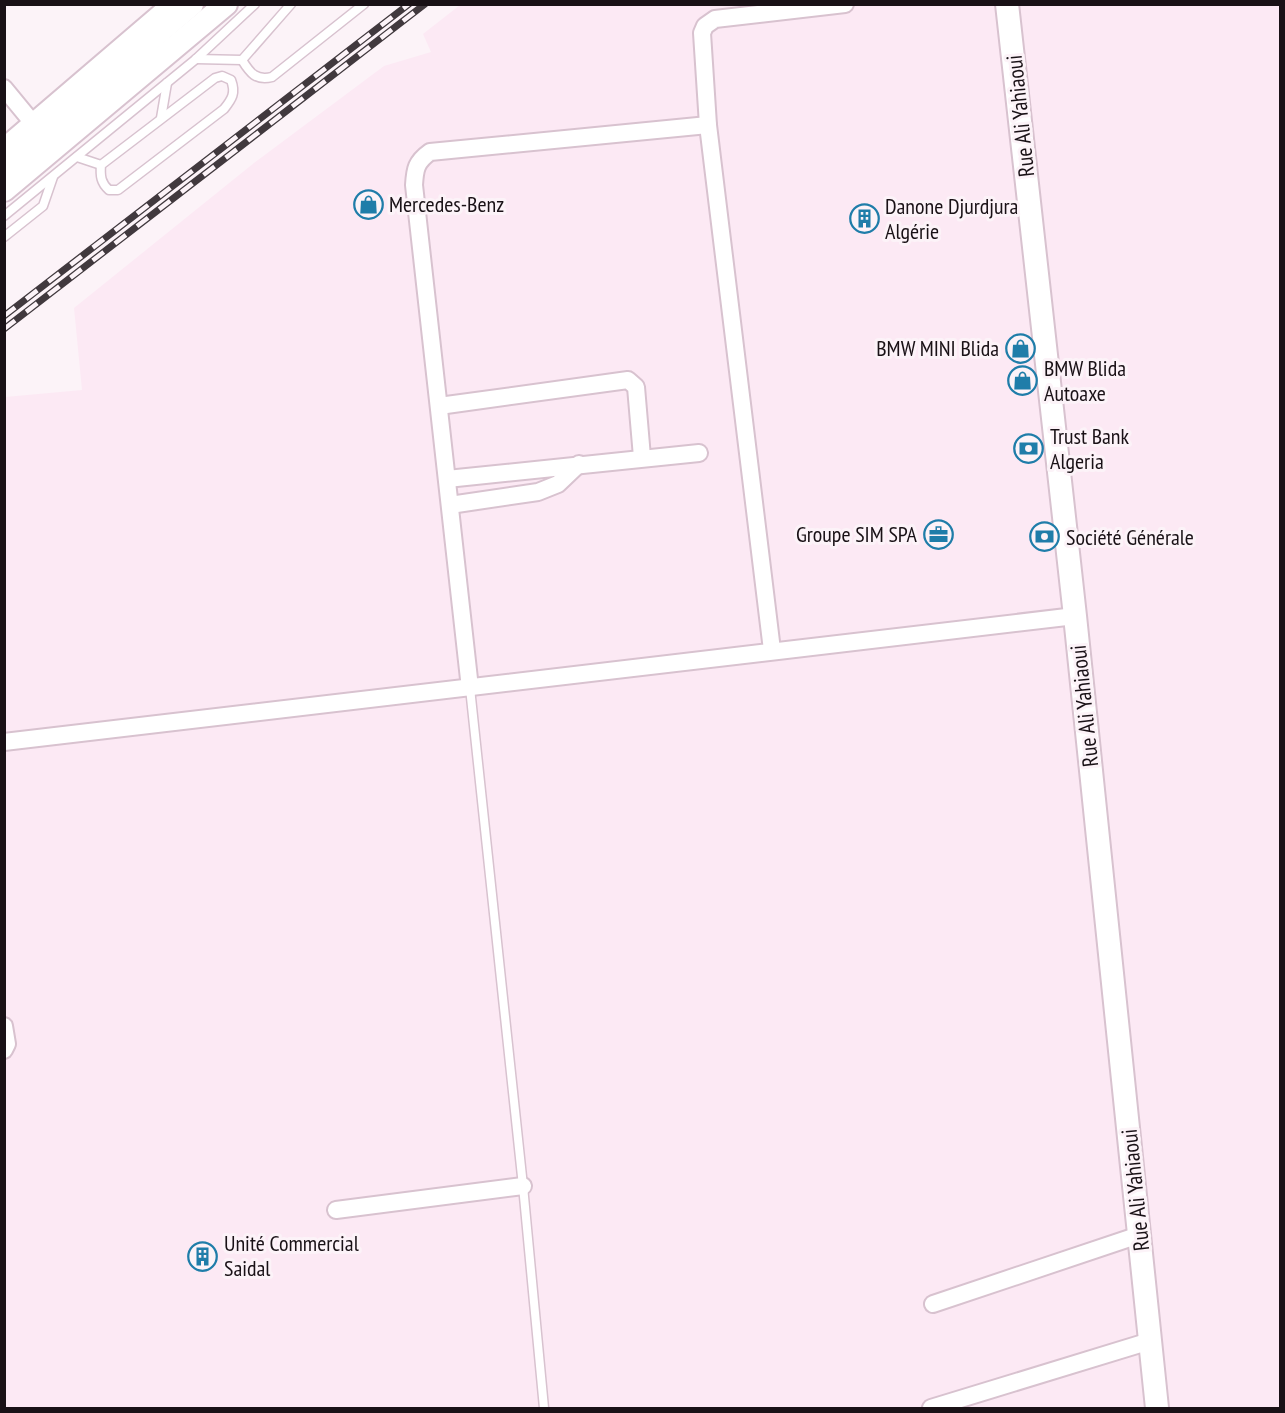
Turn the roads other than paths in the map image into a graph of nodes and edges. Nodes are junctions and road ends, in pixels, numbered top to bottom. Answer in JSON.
{"nodes":[{"id":1,"x":192,"y":4,"type":"edge"},
{"id":2,"x":226,"y":4,"type":"edge"},
{"id":3,"x":255,"y":4,"type":"edge"},
{"id":4,"x":291,"y":4,"type":"edge"},
{"id":5,"x":364,"y":4,"type":"edge"},
{"id":6,"x":845,"y":4,"type":"edge"},
{"id":7,"x":1007,"y":4,"type":"edge"},
{"id":8,"x":163,"y":11,"type":"edge"},
{"id":9,"x":196,"y":59,"type":"junction"},
{"id":10,"x":242,"y":60,"type":"junction"},
{"id":11,"x":167,"y":83,"type":"junction"},
{"id":12,"x":4,"y":88,"type":"edge"},
{"id":13,"x":161,"y":118,"type":"junction"},
{"id":14,"x":32,"y":122,"type":"junction"},
{"id":15,"x":708,"y":125,"type":"junction"},
{"id":16,"x":4,"y":146,"type":"edge"},
{"id":17,"x":77,"y":157,"type":"junction"},
{"id":18,"x":101,"y":165,"type":"junction"},
{"id":19,"x":7,"y":176,"type":"edge"},
{"id":20,"x":53,"y":176,"type":"junction"},
{"id":21,"x":4,"y":216,"type":"edge"},
{"id":22,"x":4,"y":237,"type":"edge"},
{"id":23,"x":439,"y":406,"type":"junction"},
{"id":24,"x":699,"y":453,"type":"dead end"},
{"id":25,"x":642,"y":457,"type":"junction"},
{"id":26,"x":579,"y":464,"type":"junction"},
{"id":27,"x":447,"y":479,"type":"junction"},
{"id":28,"x":450,"y":505,"type":"junction"},
{"id":29,"x":1075,"y":616,"type":"junction"},
{"id":30,"x":772,"y":650,"type":"junction"},
{"id":31,"x":470,"y":688,"type":"junction"},
{"id":32,"x":4,"y":742,"type":"edge"},
{"id":33,"x":4,"y":1026,"type":"edge"},
{"id":34,"x":4,"y":1050,"type":"edge"},
{"id":35,"x":523,"y":1186,"type":"junction"},
{"id":36,"x":336,"y":1210,"type":"dead end"},
{"id":37,"x":1139,"y":1235,"type":"junction"},
{"id":38,"x":933,"y":1304,"type":"dead end"},
{"id":39,"x":1150,"y":1341,"type":"junction"},
{"id":40,"x":544,"y":1408,"type":"edge"},
{"id":41,"x":931,"y":1408,"type":"edge"},
{"id":42,"x":1157,"y":1408,"type":"edge"}],
"edges":[{"from":1,"to":8,"type":"main road"},
{"from":2,"to":19,"type":"main road"},
{"from":3,"to":9,"type":"lane"},
{"from":4,"to":10,"type":"lane"},
{"from":5,"to":10,"type":"lane"},
{"from":6,"to":15,"type":"street"},
{"from":7,"to":29,"type":"main road","name":"Rue Ali Yahiaoui"},
{"from":8,"to":14,"type":"street"},
{"from":8,"to":19,"type":"main road"},
{"from":9,"to":10,"type":"lane"},
{"from":9,"to":11,"type":"lane"},
{"from":11,"to":13,"type":"lane"},
{"from":11,"to":17,"type":"lane"},
{"from":12,"to":14,"type":"street"},
{"from":13,"to":18,"type":"lane"},
{"from":13,"to":18,"type":"lane"},
{"from":14,"to":16,"type":"street"},
{"from":15,"to":23,"type":"street"},
{"from":15,"to":30,"type":"street"},
{"from":17,"to":18,"type":"lane"},
{"from":17,"to":20,"type":"lane"},
{"from":20,"to":21,"type":"lane"},
{"from":20,"to":22,"type":"lane"},
{"from":23,"to":25,"type":"street"},
{"from":23,"to":27,"type":"street"},
{"from":24,"to":25,"type":"street"},
{"from":25,"to":26,"type":"street"},
{"from":26,"to":27,"type":"street"},
{"from":26,"to":28,"type":"street"},
{"from":27,"to":28,"type":"street"},
{"from":28,"to":31,"type":"street"},
{"from":29,"to":30,"type":"street"},
{"from":29,"to":37,"type":"main road","name":"Rue Ali Yahiaoui"},
{"from":30,"to":31,"type":"street"},
{"from":31,"to":32,"type":"street"},
{"from":31,"to":35,"type":"lane"},
{"from":33,"to":34,"type":"street"},
{"from":35,"to":36,"type":"street"},
{"from":35,"to":40,"type":"lane"},
{"from":37,"to":38,"type":"street"},
{"from":37,"to":39,"type":"main road","name":"Rue Ali Yahiaoui"},
{"from":39,"to":41,"type":"street"},
{"from":39,"to":42,"type":"main road","name":"Rue Ali Yahiaoui"}]}
